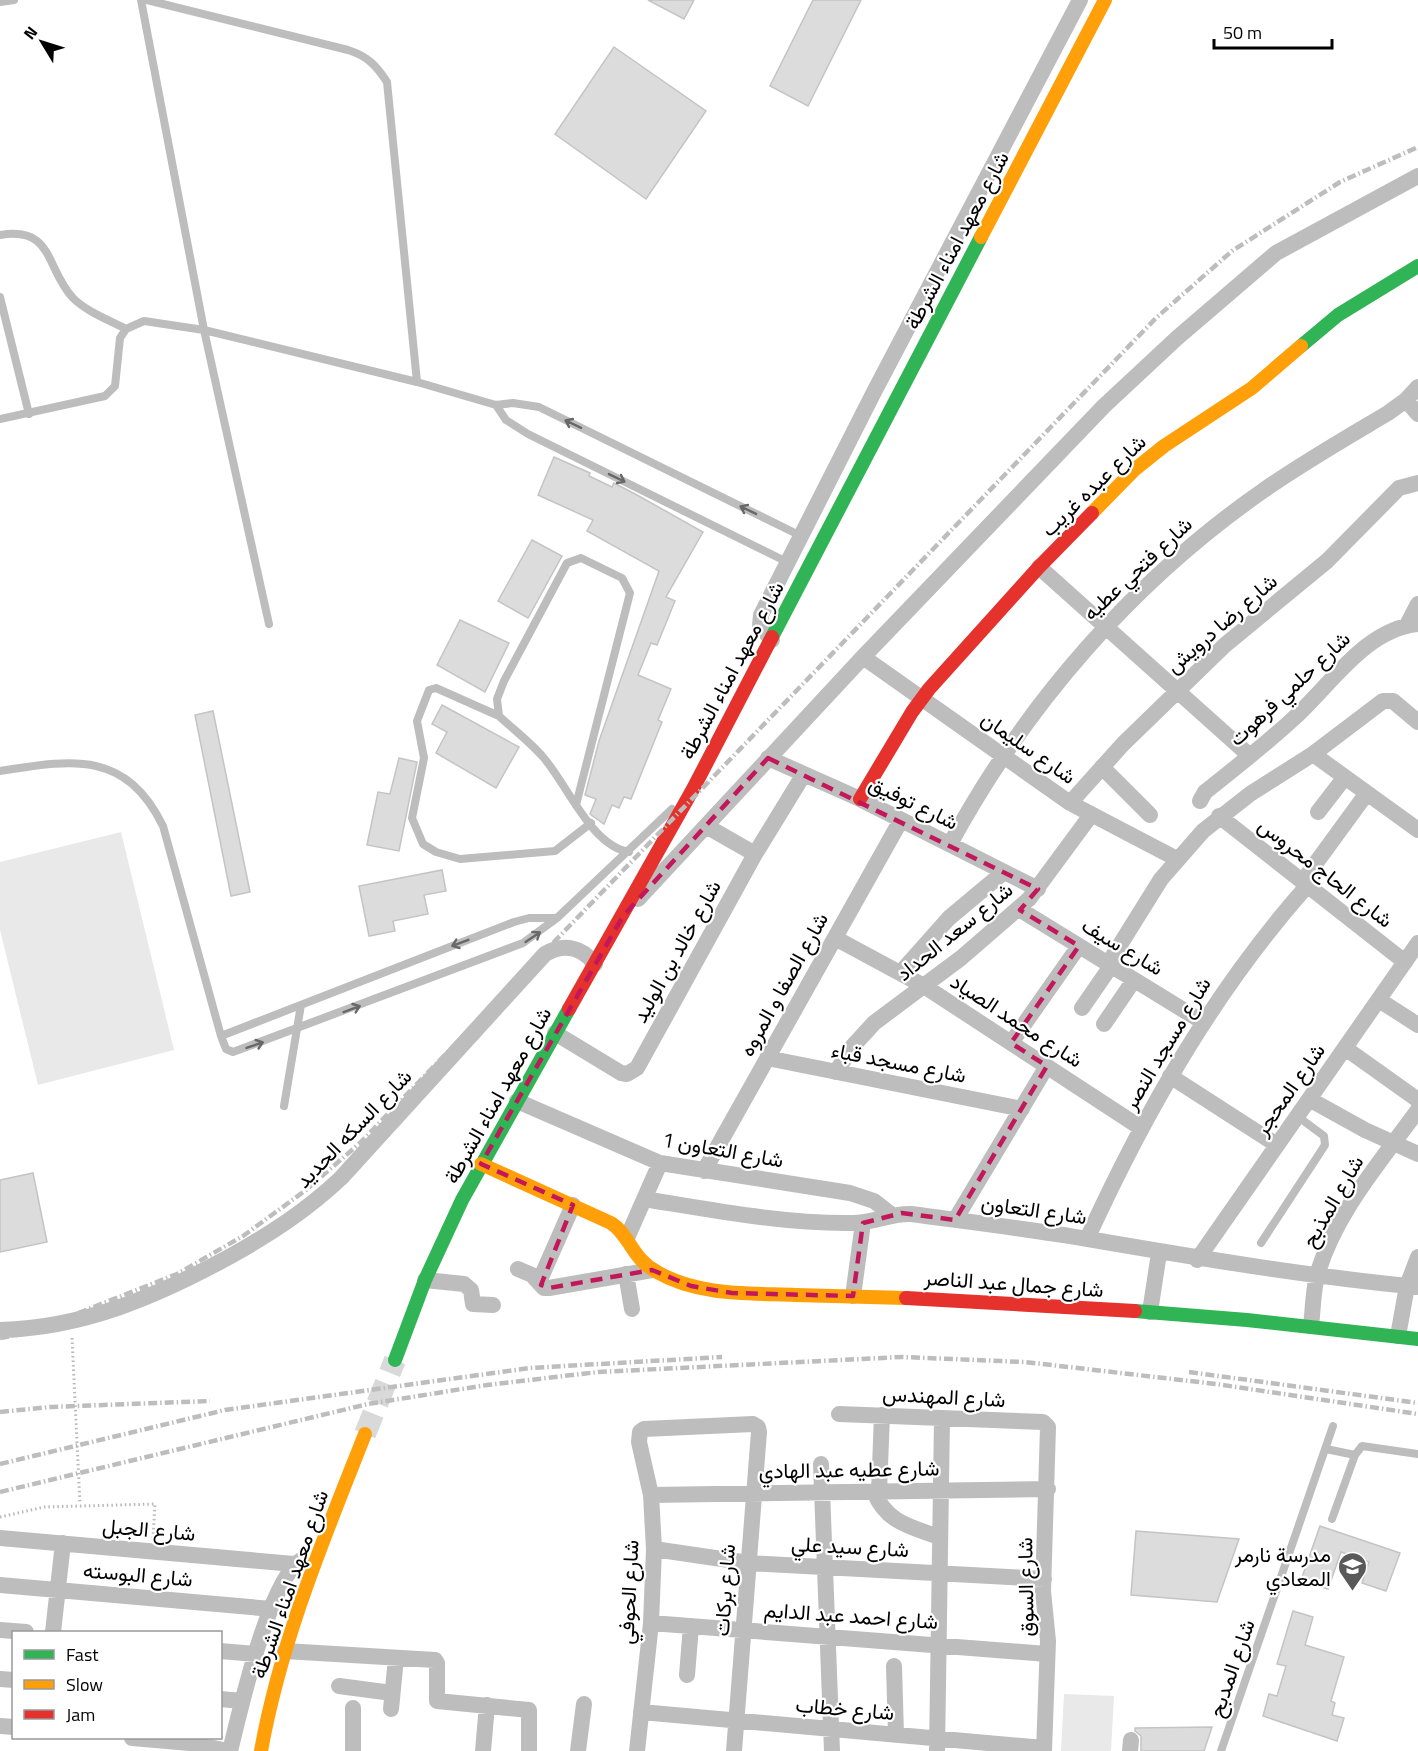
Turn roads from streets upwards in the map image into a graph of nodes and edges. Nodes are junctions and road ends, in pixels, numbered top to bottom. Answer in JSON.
{"nodes":[{"id":1,"x":1080,"y":0,"type":"edge"},
{"id":2,"x":1106,"y":0,"type":"edge"},
{"id":3,"x":1418,"y":176,"type":"edge"},
{"id":4,"x":947,"y":255,"type":"junction"},
{"id":5,"x":966,"y":266,"type":"junction"},
{"id":6,"x":1418,"y":266,"type":"edge"},
{"id":7,"x":1418,"y":387,"type":"edge"},
{"id":8,"x":1406,"y":400,"type":"junction"},
{"id":9,"x":1418,"y":414,"type":"edge"},
{"id":10,"x":1412,"y":483,"type":"edge"},
{"id":11,"x":1039,"y":567,"type":"junction"},
{"id":12,"x":1418,"y":604,"type":"edge"},
{"id":13,"x":1413,"y":625,"type":"edge"},
{"id":14,"x":1105,"y":626,"type":"junction"},
{"id":15,"x":772,"y":640,"type":"junction"},
{"id":16,"x":863,"y":657,"type":"junction"},
{"id":17,"x":1178,"y":690,"type":"junction"},
{"id":18,"x":921,"y":699,"type":"junction"},
{"id":19,"x":1418,"y":722,"type":"edge"},
{"id":20,"x":1313,"y":754,"type":"junction"},
{"id":21,"x":1003,"y":756,"type":"junction"},
{"id":22,"x":1250,"y":756,"type":"junction"},
{"id":23,"x":768,"y":758,"type":"junction"},
{"id":24,"x":1102,"y":766,"type":"junction"},
{"id":25,"x":804,"y":774,"type":"junction"},
{"id":26,"x":1346,"y":777,"type":"junction"},
{"id":27,"x":1367,"y":793,"type":"junction"},
{"id":28,"x":860,"y":799,"type":"junction"},
{"id":29,"x":1200,"y":801,"type":"dead end"},
{"id":30,"x":1070,"y":803,"type":"junction"},
{"id":31,"x":1318,"y":812,"type":"dead end"},
{"id":32,"x":1091,"y":815,"type":"junction"},
{"id":33,"x":1150,"y":815,"type":"dead end"},
{"id":34,"x":1219,"y":816,"type":"junction"},
{"id":35,"x":901,"y":820,"type":"junction"},
{"id":36,"x":706,"y":826,"type":"junction"},
{"id":37,"x":1418,"y":830,"type":"edge"},
{"id":38,"x":950,"y":844,"type":"junction"},
{"id":39,"x":755,"y":854,"type":"junction"},
{"id":40,"x":1177,"y":859,"type":"junction"},
{"id":41,"x":1004,"y":872,"type":"junction"},
{"id":42,"x":1304,"y":884,"type":"junction"},
{"id":43,"x":1038,"y":889,"type":"junction"},
{"id":44,"x":1019,"y":909,"type":"junction"},
{"id":45,"x":623,"y":916,"type":"junction"},
{"id":46,"x":835,"y":938,"type":"junction"},
{"id":47,"x":1418,"y":943,"type":"edge"},
{"id":48,"x":1079,"y":946,"type":"junction"},
{"id":49,"x":1405,"y":962,"type":"junction"},
{"id":50,"x":595,"y":964,"type":"junction"},
{"id":51,"x":1109,"y":965,"type":"junction"},
{"id":52,"x":901,"y":972,"type":"junction"},
{"id":53,"x":1134,"y":980,"type":"junction"},
{"id":54,"x":924,"y":986,"type":"junction"},
{"id":55,"x":1379,"y":1000,"type":"junction"},
{"id":56,"x":1082,"y":1008,"type":"dead end"},
{"id":57,"x":1203,"y":1022,"type":"junction"},
{"id":58,"x":1104,"y":1024,"type":"dead end"},
{"id":59,"x":1418,"y":1025,"type":"edge"},
{"id":60,"x":555,"y":1033,"type":"junction"},
{"id":61,"x":1011,"y":1043,"type":"junction"},
{"id":62,"x":1345,"y":1048,"type":"junction"},
{"id":63,"x":767,"y":1058,"type":"junction"},
{"id":64,"x":1047,"y":1066,"type":"junction"},
{"id":65,"x":836,"y":1072,"type":"junction"},
{"id":66,"x":1170,"y":1076,"type":"junction"},
{"id":67,"x":1309,"y":1099,"type":"junction"},
{"id":68,"x":1418,"y":1100,"type":"edge"},
{"id":69,"x":517,"y":1101,"type":"junction"},
{"id":70,"x":1022,"y":1109,"type":"junction"},
{"id":71,"x":1418,"y":1110,"type":"edge"},
{"id":72,"x":1141,"y":1128,"type":"junction"},
{"id":73,"x":1394,"y":1144,"type":"junction"},
{"id":74,"x":1277,"y":1145,"type":"junction"},
{"id":75,"x":1418,"y":1154,"type":"edge"},
{"id":76,"x":660,"y":1163,"type":"junction"},
{"id":77,"x":481,"y":1164,"type":"junction"},
{"id":78,"x":704,"y":1171,"type":"junction"},
{"id":79,"x":644,"y":1198,"type":"junction"},
{"id":80,"x":573,"y":1205,"type":"junction"},
{"id":81,"x":892,"y":1215,"type":"junction"},
{"id":82,"x":955,"y":1220,"type":"junction"},
{"id":83,"x":863,"y":1222,"type":"junction"},
{"id":84,"x":627,"y":1238,"type":"junction"},
{"id":85,"x":1087,"y":1239,"type":"junction"},
{"id":86,"x":1159,"y":1252,"type":"junction"},
{"id":87,"x":1418,"y":1257,"type":"edge"},
{"id":88,"x":1197,"y":1260,"type":"junction"},
{"id":89,"x":518,"y":1269,"type":"dead end"},
{"id":90,"x":652,"y":1270,"type":"junction"},
{"id":91,"x":626,"y":1274,"type":"junction"},
{"id":92,"x":1317,"y":1277,"type":"junction"},
{"id":93,"x":425,"y":1280,"type":"junction"},
{"id":94,"x":539,"y":1282,"type":"junction"},
{"id":95,"x":1413,"y":1286,"type":"edge"},
{"id":96,"x":854,"y":1296,"type":"junction"},
{"id":97,"x":494,"y":1305,"type":"dead end"},
{"id":98,"x":632,"y":1309,"type":"dead end"},
{"id":99,"x":1150,"y":1312,"type":"junction"},
{"id":100,"x":1311,"y":1326,"type":"junction"},
{"id":101,"x":0,"y":1330,"type":"edge"},
{"id":102,"x":1398,"y":1336,"type":"junction"},
{"id":103,"x":1418,"y":1339,"type":"edge"},
{"id":104,"x":395,"y":1360,"type":"tunnel mouth"},
{"id":105,"x":839,"y":1414,"type":"dead end"},
{"id":106,"x":882,"y":1415,"type":"junction"},
{"id":107,"x":942,"y":1418,"type":"junction"},
{"id":108,"x":1046,"y":1424,"type":"joint"},
{"id":109,"x":759,"y":1432,"type":"joint"},
{"id":110,"x":365,"y":1434,"type":"tunnel mouth"},
{"id":111,"x":820,"y":1464,"type":"dead end"},
{"id":112,"x":1048,"y":1489,"type":"junction"},
{"id":113,"x":941,"y":1491,"type":"junction"},
{"id":114,"x":822,"y":1492,"type":"junction"},
{"id":115,"x":877,"y":1492,"type":"junction"},
{"id":116,"x":754,"y":1493,"type":"junction"},
{"id":117,"x":651,"y":1495,"type":"junction"},
{"id":118,"x":0,"y":1538,"type":"edge"},
{"id":119,"x":939,"y":1538,"type":"junction"},
{"id":120,"x":63,"y":1543,"type":"junction"},
{"id":121,"x":654,"y":1549,"type":"junction"},
{"id":122,"x":320,"y":1554,"type":"junction"},
{"id":123,"x":748,"y":1563,"type":"junction"},
{"id":124,"x":294,"y":1564,"type":"junction"},
{"id":125,"x":825,"y":1567,"type":"junction"},
{"id":126,"x":939,"y":1573,"type":"junction"},
{"id":127,"x":1044,"y":1579,"type":"junction"},
{"id":128,"x":0,"y":1585,"type":"edge"},
{"id":129,"x":58,"y":1590,"type":"junction"},
{"id":130,"x":272,"y":1609,"type":"junction"},
{"id":131,"x":651,"y":1623,"type":"junction"},
{"id":132,"x":691,"y":1626,"type":"junction"},
{"id":133,"x":743,"y":1630,"type":"junction"},
{"id":134,"x":53,"y":1631,"type":"edge"},
{"id":135,"x":828,"y":1636,"type":"junction"},
{"id":136,"x":938,"y":1644,"type":"junction"},
{"id":137,"x":222,"y":1651,"type":"edge"},
{"id":138,"x":285,"y":1651,"type":"junction"},
{"id":139,"x":256,"y":1654,"type":"junction"},
{"id":140,"x":1047,"y":1654,"type":"junction"},
{"id":141,"x":396,"y":1658,"type":"junction"},
{"id":142,"x":894,"y":1666,"type":"dead end"},
{"id":143,"x":687,"y":1675,"type":"dead end"},
{"id":144,"x":339,"y":1686,"type":"dead end"},
{"id":145,"x":222,"y":1699,"type":"edge"},
{"id":146,"x":242,"y":1701,"type":"junction"},
{"id":147,"x":584,"y":1704,"type":"dead end"},
{"id":148,"x":487,"y":1705,"type":"junction"},
{"id":149,"x":352,"y":1708,"type":"dead end"},
{"id":150,"x":641,"y":1712,"type":"junction"},
{"id":151,"x":736,"y":1720,"type":"junction"},
{"id":152,"x":832,"y":1729,"type":"junction"},
{"id":153,"x":896,"y":1735,"type":"junction"},
{"id":154,"x":151,"y":1739,"type":"edge"},
{"id":155,"x":937,"y":1745,"type":"edge"},
{"id":156,"x":1044,"y":1750,"type":"edge"},
{"id":157,"x":229,"y":1751,"type":"edge"},
{"id":158,"x":261,"y":1751,"type":"edge"},
{"id":159,"x":353,"y":1751,"type":"edge"},
{"id":160,"x":483,"y":1751,"type":"edge"},
{"id":161,"x":529,"y":1751,"type":"edge"},
{"id":162,"x":578,"y":1751,"type":"edge"},
{"id":163,"x":637,"y":1751,"type":"edge"},
{"id":164,"x":734,"y":1751,"type":"edge"},
{"id":165,"x":832,"y":1751,"type":"edge"}],
"edges":[{"from":1,"to":4,"type":"street"},
{"from":2,"to":5,"type":"street","name":"شارع معهد امناء الشرطة"},
{"from":3,"to":16,"type":"street"},
{"from":4,"to":5,"type":"street"},
{"from":4,"to":15,"type":"street"},
{"from":5,"to":15,"type":"street","name":"شارع معهد امناء الشرطة"},
{"from":6,"to":11,"type":"street","name":"شارع عبده غريب"},
{"from":7,"to":8,"type":"street","name":"شارع فتحي عطيه"},
{"from":8,"to":9,"type":"street"},
{"from":8,"to":14,"type":"street","name":"شارع فتحي عطيه"},
{"from":10,"to":17,"type":"street","name":"شارع رضا درويش"},
{"from":11,"to":14,"type":"street"},
{"from":11,"to":18,"type":"street","name":"شارع عبده غريب"},
{"from":12,"to":13,"type":"street"},
{"from":13,"to":22,"type":"street","name":"شارع حلمي فرهوت"},
{"from":14,"to":17,"type":"street"},
{"from":14,"to":21,"type":"street","name":"شارع فتحي عطيه"},
{"from":15,"to":45,"type":"street","name":"شارع معهد امناء الشرطة"},
{"from":16,"to":18,"type":"street","name":"شارع سليمان"},
{"from":16,"to":23,"type":"street"},
{"from":17,"to":22,"type":"street"},
{"from":17,"to":24,"type":"street","name":"شارع رضا درويش"},
{"from":18,"to":21,"type":"street","name":"شارع سليمان"},
{"from":18,"to":28,"type":"street","name":"شارع عبده غريب"},
{"from":19,"to":20,"type":"street"},
{"from":20,"to":26,"type":"street"},
{"from":20,"to":34,"type":"street"},
{"from":21,"to":30,"type":"street","name":"شارع سليمان"},
{"from":21,"to":38,"type":"street","name":"شارع فتحي عطيه"},
{"from":22,"to":29,"type":"street","name":"شارع حلمي فرهوت"},
{"from":23,"to":25,"type":"street","name":"شارع توفيق"},
{"from":23,"to":36,"type":"street"},
{"from":24,"to":30,"type":"street","name":"شارع رضا درويش"},
{"from":24,"to":33,"type":"street"},
{"from":25,"to":28,"type":"street","name":"شارع توفيق"},
{"from":25,"to":39,"type":"street","name":"شارع خالد بن الوليد"},
{"from":26,"to":27,"type":"street"},
{"from":26,"to":31,"type":"street"},
{"from":27,"to":37,"type":"street"},
{"from":27,"to":42,"type":"street","name":"شارع مسجد النصر"},
{"from":28,"to":35,"type":"street","name":"شارع توفيق"},
{"from":30,"to":32,"type":"street","name":"شارع سليمان"},
{"from":32,"to":40,"type":"street","name":"شارع سليمان"},
{"from":32,"to":43,"type":"street","name":"شارع سعد الحداد"},
{"from":34,"to":40,"type":"street"},
{"from":34,"to":42,"type":"street","name":"شارع الحاج محروس"},
{"from":35,"to":38,"type":"street","name":"شارع توفيق"},
{"from":35,"to":46,"type":"street","name":"شارع الصفا و المروه"},
{"from":36,"to":39,"type":"street"},
{"from":36,"to":45,"type":"street"},
{"from":38,"to":41,"type":"street","name":"شارع توفيق"},
{"from":39,"to":60,"type":"street","name":"شارع خالد بن الوليد"},
{"from":40,"to":51,"type":"street"},
{"from":41,"to":43,"type":"street","name":"شارع توفيق"},
{"from":41,"to":52,"type":"street"},
{"from":42,"to":49,"type":"street","name":"شارع الحاج محروس"},
{"from":42,"to":57,"type":"street","name":"شارع مسجد النصر"},
{"from":43,"to":44,"type":"street","name":"شارع سعد الحداد"},
{"from":44,"to":48,"type":"street","name":"شارع سيف"},
{"from":44,"to":54,"type":"street","name":"شارع سعد الحداد"},
{"from":45,"to":50,"type":"street","name":"شارع معهد امناء الشرطة"},
{"from":46,"to":52,"type":"street","name":"شارع محمد الصياد"},
{"from":46,"to":63,"type":"street","name":"شارع الصفا و المروه"},
{"from":47,"to":49,"type":"street","name":"شارع المحجر"},
{"from":48,"to":51,"type":"street","name":"شارع سيف"},
{"from":48,"to":61,"type":"street"},
{"from":49,"to":55,"type":"street","name":"شارع المحجر"},
{"from":50,"to":60,"type":"street","name":"شارع معهد امناء الشرطة"},
{"from":50,"to":101,"type":"street","name":"شارع السكه الحديد"},
{"from":51,"to":53,"type":"street","name":"شارع سيف"},
{"from":51,"to":56,"type":"street"},
{"from":52,"to":54,"type":"street","name":"شارع محمد الصياد"},
{"from":53,"to":57,"type":"street","name":"شارع سيف"},
{"from":53,"to":58,"type":"street"},
{"from":54,"to":61,"type":"street","name":"شارع محمد الصياد"},
{"from":54,"to":65,"type":"street","name":"شارع سعد الحداد"},
{"from":55,"to":59,"type":"street"},
{"from":55,"to":62,"type":"street","name":"شارع المحجر"},
{"from":57,"to":66,"type":"street","name":"شارع مسجد النصر"},
{"from":60,"to":69,"type":"street","name":"شارع معهد امناء الشرطة"},
{"from":61,"to":64,"type":"street","name":"شارع محمد الصياد"},
{"from":62,"to":67,"type":"street","name":"شارع المحجر"},
{"from":62,"to":68,"type":"street"},
{"from":63,"to":65,"type":"street","name":"شارع مسجد قباء"},
{"from":63,"to":78,"type":"street","name":"شارع الصفا و المروه"},
{"from":64,"to":70,"type":"street"},
{"from":64,"to":72,"type":"street","name":"شارع محمد الصياد"},
{"from":65,"to":70,"type":"street","name":"شارع مسجد قباء"},
{"from":66,"to":72,"type":"street","name":"شارع مسجد النصر"},
{"from":66,"to":74,"type":"street"},
{"from":67,"to":73,"type":"street"},
{"from":67,"to":74,"type":"street","name":"شارع المحجر"},
{"from":69,"to":76,"type":"street","name":"شارع التعاون 1"},
{"from":69,"to":77,"type":"street","name":"شارع معهد امناء الشرطة"},
{"from":70,"to":82,"type":"street"},
{"from":71,"to":73,"type":"street","name":"شارع المذبح"},
{"from":72,"to":85,"type":"street","name":"شارع مسجد النصر"},
{"from":73,"to":75,"type":"street"},
{"from":73,"to":92,"type":"street","name":"شارع المذبح"},
{"from":74,"to":88,"type":"street","name":"شارع المحجر"},
{"from":76,"to":78,"type":"street","name":"شارع التعاون 1"},
{"from":76,"to":79,"type":"street"},
{"from":77,"to":80,"type":"street","name":"شارع جمال عبد الناصر"},
{"from":77,"to":93,"type":"street","name":"شارع معهد امناء الشرطة"},
{"from":78,"to":81,"type":"street","name":"شارع التعاون 1"},
{"from":79,"to":83,"type":"street","name":"شارع التعاون"},
{"from":79,"to":84,"type":"street"},
{"from":80,"to":84,"type":"street","name":"شارع جمال عبد الناصر"},
{"from":80,"to":94,"type":"street"},
{"from":81,"to":82,"type":"street","name":"شارع التعاون"},
{"from":81,"to":83,"type":"street","name":"شارع التعاون"},
{"from":82,"to":85,"type":"street","name":"شارع التعاون"},
{"from":83,"to":96,"type":"street"},
{"from":84,"to":90,"type":"street","name":"شارع جمال عبد الناصر"},
{"from":85,"to":86,"type":"street","name":"شارع التعاون"},
{"from":86,"to":88,"type":"street","name":"شارع التعاون"},
{"from":86,"to":99,"type":"street"},
{"from":87,"to":95,"type":"street"},
{"from":88,"to":92,"type":"street","name":"شارع التعاون"},
{"from":89,"to":94,"type":"street"},
{"from":90,"to":91,"type":"street"},
{"from":90,"to":96,"type":"street","name":"شارع جمال عبد الناصر"},
{"from":91,"to":94,"type":"street"},
{"from":91,"to":98,"type":"street"},
{"from":92,"to":95,"type":"street","name":"شارع التعاون"},
{"from":92,"to":100,"type":"street","name":"شارع المذبح"},
{"from":93,"to":97,"type":"street"},
{"from":93,"to":104,"type":"street","name":"شارع معهد امناء الشرطة"},
{"from":95,"to":102,"type":"street"},
{"from":96,"to":99,"type":"street","name":"شارع جمال عبد الناصر"},
{"from":99,"to":100,"type":"street","name":"شارع جمال عبد الناصر"},
{"from":100,"to":102,"type":"street","name":"شارع جمال عبد الناصر"},
{"from":102,"to":103,"type":"street","name":"شارع جمال عبد الناصر"},
{"from":105,"to":106,"type":"street","name":"شارع المهندس"},
{"from":106,"to":107,"type":"street","name":"شارع المهندس"},
{"from":106,"to":115,"type":"street"},
{"from":107,"to":108,"type":"street","name":"شارع المهندس"},
{"from":107,"to":113,"type":"street"},
{"from":108,"to":112,"type":"street","name":"شارع السوق"},
{"from":109,"to":116,"type":"street","name":"شارع بركات"},
{"from":109,"to":117,"type":"street","name":"شارع الحوفي"},
{"from":110,"to":122,"type":"street","name":"شارع معهد امناء الشرطة"},
{"from":111,"to":114,"type":"street"},
{"from":112,"to":113,"type":"street","name":"شارع عطيه عبد الهادي"},
{"from":112,"to":127,"type":"street","name":"شارع السوق"},
{"from":113,"to":115,"type":"street","name":"شارع عطيه عبد الهادي"},
{"from":113,"to":119,"type":"street"},
{"from":114,"to":115,"type":"street","name":"شارع عطيه عبد الهادي"},
{"from":114,"to":116,"type":"street","name":"شارع عطيه عبد الهادي"},
{"from":114,"to":125,"type":"street"},
{"from":115,"to":119,"type":"street"},
{"from":116,"to":117,"type":"street","name":"شارع عطيه عبد الهادي"},
{"from":116,"to":123,"type":"street","name":"شارع بركات"},
{"from":117,"to":121,"type":"street","name":"شارع الحوفي"},
{"from":118,"to":120,"type":"street","name":"شارع الجبل"},
{"from":119,"to":126,"type":"street"},
{"from":120,"to":124,"type":"street","name":"شارع الجبل"},
{"from":120,"to":129,"type":"street"},
{"from":121,"to":123,"type":"street","name":"شارع سيد علي"},
{"from":121,"to":131,"type":"street","name":"شارع الحوفي"},
{"from":122,"to":124,"type":"street"},
{"from":122,"to":138,"type":"street","name":"شارع معهد امناء الشرطة"},
{"from":123,"to":125,"type":"street","name":"شارع سيد علي"},
{"from":123,"to":133,"type":"street","name":"شارع بركات"},
{"from":124,"to":130,"type":"street"},
{"from":125,"to":126,"type":"street","name":"شارع سيد علي"},
{"from":125,"to":135,"type":"street"},
{"from":126,"to":127,"type":"street","name":"شارع سيد علي"},
{"from":126,"to":136,"type":"street"},
{"from":127,"to":140,"type":"street","name":"شارع السوق"},
{"from":128,"to":129,"type":"street","name":"شارع البوسته"},
{"from":129,"to":130,"type":"street","name":"شارع البوسته"},
{"from":129,"to":134,"type":"street"},
{"from":130,"to":139,"type":"street"},
{"from":131,"to":132,"type":"street","name":"شارع احمد عبد الدايم"},
{"from":131,"to":150,"type":"street","name":"شارع الحوفي"},
{"from":132,"to":133,"type":"street","name":"شارع احمد عبد الدايم"},
{"from":132,"to":143,"type":"street"},
{"from":133,"to":135,"type":"street","name":"شارع احمد عبد الدايم"},
{"from":133,"to":151,"type":"street","name":"شارع بركات"},
{"from":135,"to":136,"type":"street","name":"شارع احمد عبد الدايم"},
{"from":135,"to":152,"type":"street"},
{"from":136,"to":140,"type":"street","name":"شارع احمد عبد الدايم"},
{"from":136,"to":155,"type":"street"},
{"from":137,"to":139,"type":"street"},
{"from":138,"to":141,"type":"street"},
{"from":138,"to":158,"type":"street","name":"شارع معهد امناء الشرطة"},
{"from":139,"to":146,"type":"street"},
{"from":140,"to":156,"type":"street","name":"شارع السوق"},
{"from":141,"to":144,"type":"street"},
{"from":141,"to":148,"type":"street"},
{"from":142,"to":153,"type":"street"},
{"from":145,"to":146,"type":"street"},
{"from":146,"to":157,"type":"street"},
{"from":147,"to":162,"type":"street"},
{"from":148,"to":160,"type":"street"},
{"from":148,"to":161,"type":"street"},
{"from":149,"to":159,"type":"street"},
{"from":150,"to":151,"type":"street","name":"شارع خطاب"},
{"from":150,"to":163,"type":"street","name":"شارع الحوفي"},
{"from":151,"to":152,"type":"street","name":"شارع خطاب"},
{"from":151,"to":164,"type":"street","name":"شارع بركات"},
{"from":152,"to":153,"type":"street","name":"شارع خطاب"},
{"from":152,"to":165,"type":"street"},
{"from":153,"to":155,"type":"street","name":"شارع خطاب"},
{"from":154,"to":157,"type":"street"},
{"from":155,"to":156,"type":"street","name":"شارع خطاب"}]}
